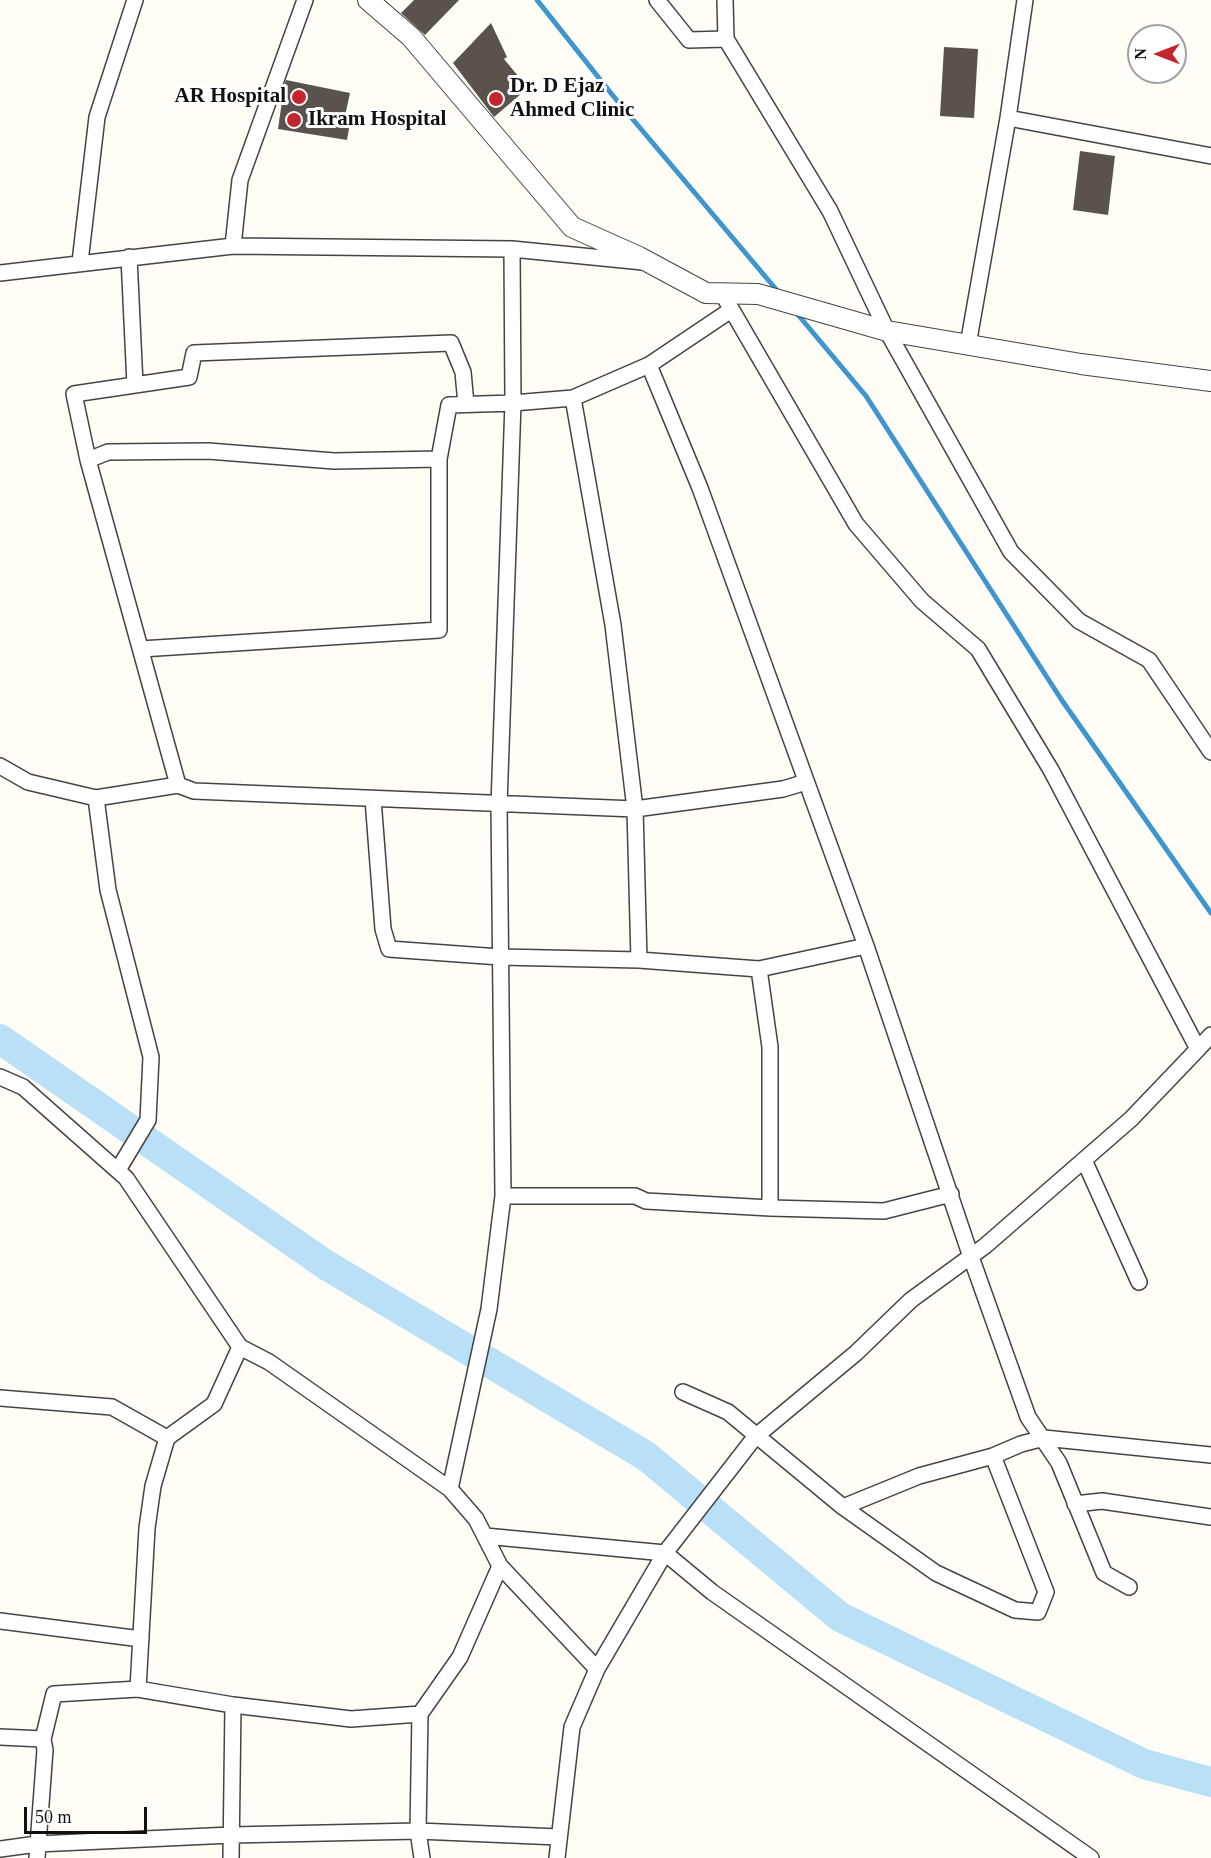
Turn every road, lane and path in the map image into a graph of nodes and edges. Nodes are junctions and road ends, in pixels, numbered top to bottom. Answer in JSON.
{"nodes":[{"id":1,"x":135,"y":0,"type":"edge"},
{"id":2,"x":305,"y":0,"type":"edge"},
{"id":3,"x":368,"y":0,"type":"edge"},
{"id":4,"x":657,"y":0,"type":"edge"},
{"id":5,"x":725,"y":0,"type":"edge"},
{"id":6,"x":1025,"y":0,"type":"edge"},
{"id":7,"x":726,"y":39,"type":"junction"},
{"id":8,"x":1008,"y":118,"type":"junction"},
{"id":9,"x":1211,"y":156,"type":"edge"},
{"id":10,"x":233,"y":246,"type":"junction"},
{"id":11,"x":512,"y":249,"type":"junction"},
{"id":12,"x":129,"y":257,"type":"junction"},
{"id":13,"x":80,"y":262,"type":"junction"},
{"id":14,"x":651,"y":263,"type":"junction"},
{"id":15,"x":0,"y":273,"type":"edge"},
{"id":16,"x":726,"y":301,"type":"junction"},
{"id":17,"x":887,"y":331,"type":"junction"},
{"id":18,"x":968,"y":345,"type":"junction"},
{"id":19,"x":649,"y":364,"type":"junction"},
{"id":20,"x":1211,"y":381,"type":"edge"},
{"id":21,"x":135,"y":385,"type":"junction"},
{"id":22,"x":573,"y":398,"type":"junction"},
{"id":23,"x":466,"y":404,"type":"junction"},
{"id":24,"x":513,"y":404,"type":"junction"},
{"id":25,"x":88,"y":459,"type":"junction"},
{"id":26,"x":439,"y":459,"type":"junction"},
{"id":27,"x":141,"y":650,"type":"junction"},
{"id":28,"x":1211,"y":752,"type":"edge"},
{"id":29,"x":0,"y":766,"type":"edge"},
{"id":30,"x":806,"y":782,"type":"junction"},
{"id":31,"x":178,"y":785,"type":"junction"},
{"id":32,"x":96,"y":798,"type":"junction"},
{"id":33,"x":373,"y":799,"type":"junction"},
{"id":34,"x":499,"y":805,"type":"junction"},
{"id":35,"x":635,"y":809,"type":"junction"},
{"id":36,"x":866,"y":946,"type":"junction"},
{"id":37,"x":500,"y":957,"type":"junction"},
{"id":38,"x":639,"y":960,"type":"junction"},
{"id":39,"x":759,"y":969,"type":"junction"},
{"id":40,"x":1211,"y":1035,"type":"edge"},
{"id":41,"x":1198,"y":1049,"type":"junction"},
{"id":42,"x":0,"y":1077,"type":"edge"},
{"id":43,"x":1084,"y":1160,"type":"junction"},
{"id":44,"x":118,"y":1170,"type":"junction"},
{"id":45,"x":951,"y":1194,"type":"junction"},
{"id":46,"x":503,"y":1196,"type":"junction"},
{"id":47,"x":770,"y":1208,"type":"junction"},
{"id":48,"x":971,"y":1257,"type":"junction"},
{"id":49,"x":1139,"y":1281,"type":"dead end"},
{"id":50,"x":240,"y":1347,"type":"junction"},
{"id":51,"x":683,"y":1392,"type":"dead end"},
{"id":52,"x":0,"y":1398,"type":"edge"},
{"id":53,"x":755,"y":1437,"type":"junction"},
{"id":54,"x":167,"y":1438,"type":"junction"},
{"id":55,"x":1044,"y":1438,"type":"junction"},
{"id":56,"x":1211,"y":1455,"type":"edge"},
{"id":57,"x":993,"y":1456,"type":"junction"},
{"id":58,"x":450,"y":1489,"type":"junction"},
{"id":59,"x":1075,"y":1504,"type":"junction"},
{"id":60,"x":843,"y":1507,"type":"junction"},
{"id":61,"x":1211,"y":1517,"type":"edge"},
{"id":62,"x":485,"y":1536,"type":"junction"},
{"id":63,"x":665,"y":1553,"type":"junction"},
{"id":64,"x":500,"y":1566,"type":"junction"},
{"id":65,"x":1130,"y":1587,"type":"dead end"},
{"id":66,"x":0,"y":1621,"type":"edge"},
{"id":67,"x":141,"y":1639,"type":"junction"},
{"id":68,"x":597,"y":1669,"type":"junction"},
{"id":69,"x":138,"y":1689,"type":"junction"},
{"id":70,"x":233,"y":1705,"type":"junction"},
{"id":71,"x":420,"y":1714,"type":"junction"},
{"id":72,"x":0,"y":1737,"type":"edge"},
{"id":73,"x":43,"y":1739,"type":"junction"},
{"id":74,"x":418,"y":1831,"type":"junction"},
{"id":75,"x":231,"y":1835,"type":"junction"},
{"id":76,"x":559,"y":1837,"type":"junction"},
{"id":77,"x":0,"y":1849,"type":"edge"},
{"id":78,"x":37,"y":1851,"type":"edge"},
{"id":79,"x":231,"y":1858,"type":"edge"},
{"id":80,"x":422,"y":1858,"type":"edge"},
{"id":81,"x":557,"y":1858,"type":"edge"},
{"id":82,"x":1091,"y":1858,"type":"edge"}],
"edges":[{"from":1,"to":13,"type":"street"},
{"from":2,"to":10,"type":"street"},
{"from":3,"to":14,"type":"street"},
{"from":4,"to":7,"type":"street"},
{"from":5,"to":7,"type":"street"},
{"from":6,"to":8,"type":"street"},
{"from":7,"to":17,"type":"street"},
{"from":8,"to":9,"type":"street"},
{"from":8,"to":18,"type":"street"},
{"from":10,"to":11,"type":"street"},
{"from":10,"to":12,"type":"street"},
{"from":11,"to":14,"type":"street"},
{"from":11,"to":24,"type":"street"},
{"from":12,"to":13,"type":"street"},
{"from":12,"to":21,"type":"street"},
{"from":13,"to":15,"type":"street"},
{"from":14,"to":16,"type":"street"},
{"from":16,"to":17,"type":"street"},
{"from":16,"to":19,"type":"street"},
{"from":16,"to":41,"type":"street"},
{"from":17,"to":18,"type":"street"},
{"from":17,"to":28,"type":"street"},
{"from":18,"to":20,"type":"street"},
{"from":19,"to":22,"type":"street"},
{"from":19,"to":30,"type":"street"},
{"from":21,"to":23,"type":"street"},
{"from":21,"to":25,"type":"street"},
{"from":22,"to":24,"type":"street"},
{"from":22,"to":35,"type":"street"},
{"from":23,"to":24,"type":"street"},
{"from":23,"to":26,"type":"street"},
{"from":24,"to":34,"type":"street"},
{"from":25,"to":26,"type":"street"},
{"from":25,"to":27,"type":"street"},
{"from":26,"to":27,"type":"street"},
{"from":27,"to":31,"type":"street"},
{"from":29,"to":32,"type":"street"},
{"from":30,"to":35,"type":"street"},
{"from":30,"to":36,"type":"street"},
{"from":31,"to":32,"type":"street"},
{"from":31,"to":33,"type":"street"},
{"from":32,"to":44,"type":"street"},
{"from":33,"to":34,"type":"street"},
{"from":33,"to":37,"type":"street"},
{"from":34,"to":35,"type":"street"},
{"from":34,"to":37,"type":"street"},
{"from":35,"to":38,"type":"street"},
{"from":36,"to":39,"type":"street"},
{"from":36,"to":45,"type":"street"},
{"from":37,"to":38,"type":"street"},
{"from":37,"to":46,"type":"street"},
{"from":38,"to":39,"type":"street"},
{"from":39,"to":47,"type":"street"},
{"from":40,"to":41,"type":"street"},
{"from":41,"to":43,"type":"street"},
{"from":42,"to":44,"type":"street"},
{"from":43,"to":48,"type":"street"},
{"from":43,"to":49,"type":"street"},
{"from":44,"to":50,"type":"street"},
{"from":45,"to":47,"type":"street"},
{"from":45,"to":48,"type":"street"},
{"from":46,"to":47,"type":"street"},
{"from":46,"to":58,"type":"street"},
{"from":48,"to":53,"type":"street"},
{"from":48,"to":55,"type":"street"},
{"from":50,"to":54,"type":"street"},
{"from":50,"to":58,"type":"street"},
{"from":51,"to":53,"type":"street"},
{"from":52,"to":54,"type":"street"},
{"from":53,"to":60,"type":"street"},
{"from":53,"to":63,"type":"street"},
{"from":54,"to":67,"type":"street"},
{"from":55,"to":56,"type":"street"},
{"from":55,"to":57,"type":"street"},
{"from":55,"to":59,"type":"street"},
{"from":57,"to":60,"type":"street"},
{"from":57,"to":60,"type":"street"},
{"from":58,"to":62,"type":"street"},
{"from":59,"to":61,"type":"street"},
{"from":59,"to":65,"type":"street"},
{"from":62,"to":63,"type":"street"},
{"from":62,"to":64,"type":"street"},
{"from":63,"to":68,"type":"street"},
{"from":63,"to":82,"type":"street"},
{"from":64,"to":68,"type":"street"},
{"from":64,"to":71,"type":"street"},
{"from":66,"to":67,"type":"street"},
{"from":67,"to":69,"type":"street"},
{"from":68,"to":76,"type":"street"},
{"from":69,"to":70,"type":"street"},
{"from":69,"to":73,"type":"street"},
{"from":70,"to":71,"type":"street"},
{"from":70,"to":75,"type":"street"},
{"from":71,"to":74,"type":"street"},
{"from":72,"to":73,"type":"street"},
{"from":73,"to":78,"type":"street"},
{"from":74,"to":75,"type":"street"},
{"from":74,"to":76,"type":"street"},
{"from":74,"to":80,"type":"street"},
{"from":75,"to":78,"type":"street"},
{"from":75,"to":79,"type":"street"},
{"from":76,"to":81,"type":"street"},
{"from":77,"to":78,"type":"street"}]}
